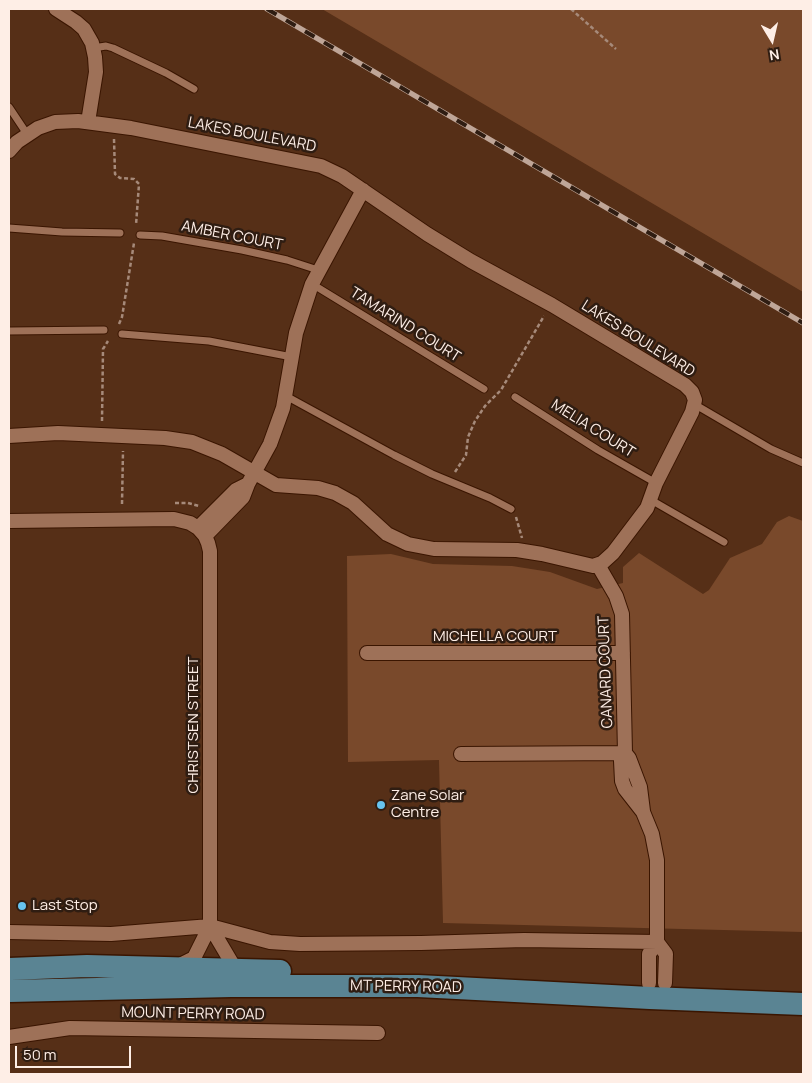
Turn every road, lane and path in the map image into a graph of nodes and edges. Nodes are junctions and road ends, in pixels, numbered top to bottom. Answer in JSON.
{"nodes":[{"id":1,"x":56,"y":9,"type":"edge"},
{"id":2,"x":571,"y":9,"type":"edge"},
{"id":3,"x":93,"y":48,"type":"junction"},
{"id":4,"x":616,"y":49,"type":"dead end"},
{"id":5,"x":194,"y":89,"type":"dead end"},
{"id":6,"x":9,"y":107,"type":"edge"},
{"id":7,"x":88,"y":122,"type":"junction"},
{"id":8,"x":114,"y":132,"type":"dead end"},
{"id":9,"x":27,"y":134,"type":"junction"},
{"id":10,"x":9,"y":151,"type":"edge"},
{"id":11,"x":363,"y":190,"type":"junction"},
{"id":12,"x":136,"y":227,"type":"dead end"},
{"id":13,"x":9,"y":228,"type":"edge"},
{"id":14,"x":120,"y":233,"type":"dead end"},
{"id":15,"x":138,"y":236,"type":"joint"},
{"id":16,"x":318,"y":270,"type":"junction"},
{"id":17,"x":312,"y":284,"type":"junction"},
{"id":18,"x":548,"y":311,"type":"dead end"},
{"id":19,"x":104,"y":330,"type":"dead end"},
{"id":20,"x":9,"y":332,"type":"edge"},
{"id":21,"x":119,"y":332,"type":"joint"},
{"id":22,"x":111,"y":337,"type":"dead end"},
{"id":23,"x":292,"y":357,"type":"junction"},
{"id":24,"x":484,"y":389,"type":"dead end"},
{"id":25,"x":286,"y":396,"type":"junction"},
{"id":26,"x":515,"y":397,"type":"dead end"},
{"id":27,"x":694,"y":404,"type":"junction"},
{"id":28,"x":102,"y":426,"type":"dead end"},
{"id":29,"x":9,"y":436,"type":"edge"},
{"id":30,"x":124,"y":436,"type":"junction"},
{"id":31,"x":803,"y":463,"type":"edge"},
{"id":32,"x":251,"y":478,"type":"junction"},
{"id":33,"x":451,"y":481,"type":"junction"},
{"id":34,"x":656,"y":483,"type":"junction"},
{"id":35,"x":651,"y":500,"type":"junction"},
{"id":36,"x":169,"y":503,"type":"dead end"},
{"id":37,"x":131,"y":504,"type":"dead end"},
{"id":38,"x":204,"y":504,"type":"dead end"},
{"id":39,"x":511,"y":509,"type":"joint"},
{"id":40,"x":9,"y":520,"type":"edge"},
{"id":41,"x":202,"y":532,"type":"junction"},
{"id":42,"x":523,"y":542,"type":"dead end"},
{"id":43,"x":724,"y":542,"type":"dead end"},
{"id":44,"x":598,"y":565,"type":"junction"},
{"id":45,"x":367,"y":653,"type":"dead end"},
{"id":46,"x":623,"y":653,"type":"junction"},
{"id":47,"x":461,"y":754,"type":"dead end"},
{"id":48,"x":625,"y":754,"type":"junction"},
{"id":49,"x":210,"y":926,"type":"junction"},
{"id":50,"x":9,"y":932,"type":"edge"},
{"id":51,"x":657,"y":942,"type":"junction"},
{"id":52,"x":175,"y":968,"type":"junction"},
{"id":53,"x":9,"y":969,"type":"edge"},
{"id":54,"x":236,"y":970,"type":"junction"},
{"id":55,"x":803,"y":988,"type":"edge"},
{"id":56,"x":9,"y":991,"type":"edge"},
{"id":57,"x":657,"y":991,"type":"junction"},
{"id":58,"x":803,"y":1004,"type":"edge"},
{"id":59,"x":378,"y":1033,"type":"dead end"},
{"id":60,"x":9,"y":1037,"type":"edge"}],
"edges":[{"from":1,"to":3,"type":"street"},
{"from":2,"to":4,"type":"path"},
{"from":3,"to":5,"type":"lane"},
{"from":3,"to":7,"type":"street"},
{"from":6,"to":9,"type":"lane"},
{"from":7,"to":9,"type":"street","name":"LAKES BOULEVARD"},
{"from":7,"to":11,"type":"street","name":"LAKES BOULEVARD"},
{"from":8,"to":12,"type":"path"},
{"from":9,"to":10,"type":"street","name":"LAKES BOULEVARD"},
{"from":11,"to":16,"type":"street"},
{"from":11,"to":27,"type":"street","name":"LAKES BOULEVARD"},
{"from":13,"to":14,"type":"lane"},
{"from":15,"to":16,"type":"lane","name":"AMBER COURT"},
{"from":15,"to":21,"type":"path"},
{"from":16,"to":17,"type":"street"},
{"from":17,"to":23,"type":"street"},
{"from":17,"to":24,"type":"lane","name":"TAMARIND COURT"},
{"from":18,"to":33,"type":"path"},
{"from":19,"to":20,"type":"lane"},
{"from":21,"to":23,"type":"lane"},
{"from":22,"to":28,"type":"path"},
{"from":23,"to":25,"type":"street"},
{"from":25,"to":32,"type":"street"},
{"from":25,"to":33,"type":"lane"},
{"from":26,"to":34,"type":"lane","name":"MELIA COURT"},
{"from":27,"to":31,"type":"lane"},
{"from":27,"to":34,"type":"street"},
{"from":29,"to":30,"type":"street"},
{"from":30,"to":32,"type":"street"},
{"from":30,"to":37,"type":"path"},
{"from":32,"to":41,"type":"street"},
{"from":32,"to":44,"type":"street"},
{"from":33,"to":39,"type":"lane"},
{"from":34,"to":35,"type":"street"},
{"from":35,"to":43,"type":"lane"},
{"from":35,"to":44,"type":"street"},
{"from":36,"to":38,"type":"path"},
{"from":39,"to":42,"type":"path"},
{"from":40,"to":41,"type":"street"},
{"from":41,"to":49,"type":"street","name":"CHRISTSEN STREET"},
{"from":44,"to":46,"type":"street","name":"CANARD COURT"},
{"from":45,"to":46,"type":"street","name":"MICHELLA COURT"},
{"from":46,"to":48,"type":"street","name":"CANARD COURT"},
{"from":47,"to":48,"type":"street"},
{"from":48,"to":51,"type":"street"},
{"from":49,"to":50,"type":"street"},
{"from":49,"to":51,"type":"street"},
{"from":49,"to":52,"type":"street","name":"CHRISTSEN STREET"},
{"from":49,"to":54,"type":"street"},
{"from":51,"to":57,"type":"street"},
{"from":52,"to":53,"type":"main road","name":"MT PERRY ROAD"},
{"from":52,"to":54,"type":"main road","name":"MT PERRY ROAD"},
{"from":54,"to":57,"type":"main road","name":"MT PERRY ROAD"},
{"from":55,"to":57,"type":"main road","name":"MT PERRY ROAD"},
{"from":56,"to":57,"type":"main road","name":"MT PERRY ROAD"},
{"from":57,"to":58,"type":"main road","name":"MT PERRY ROAD"},
{"from":59,"to":60,"type":"street","name":"MOUNT PERRY ROAD"}]}
